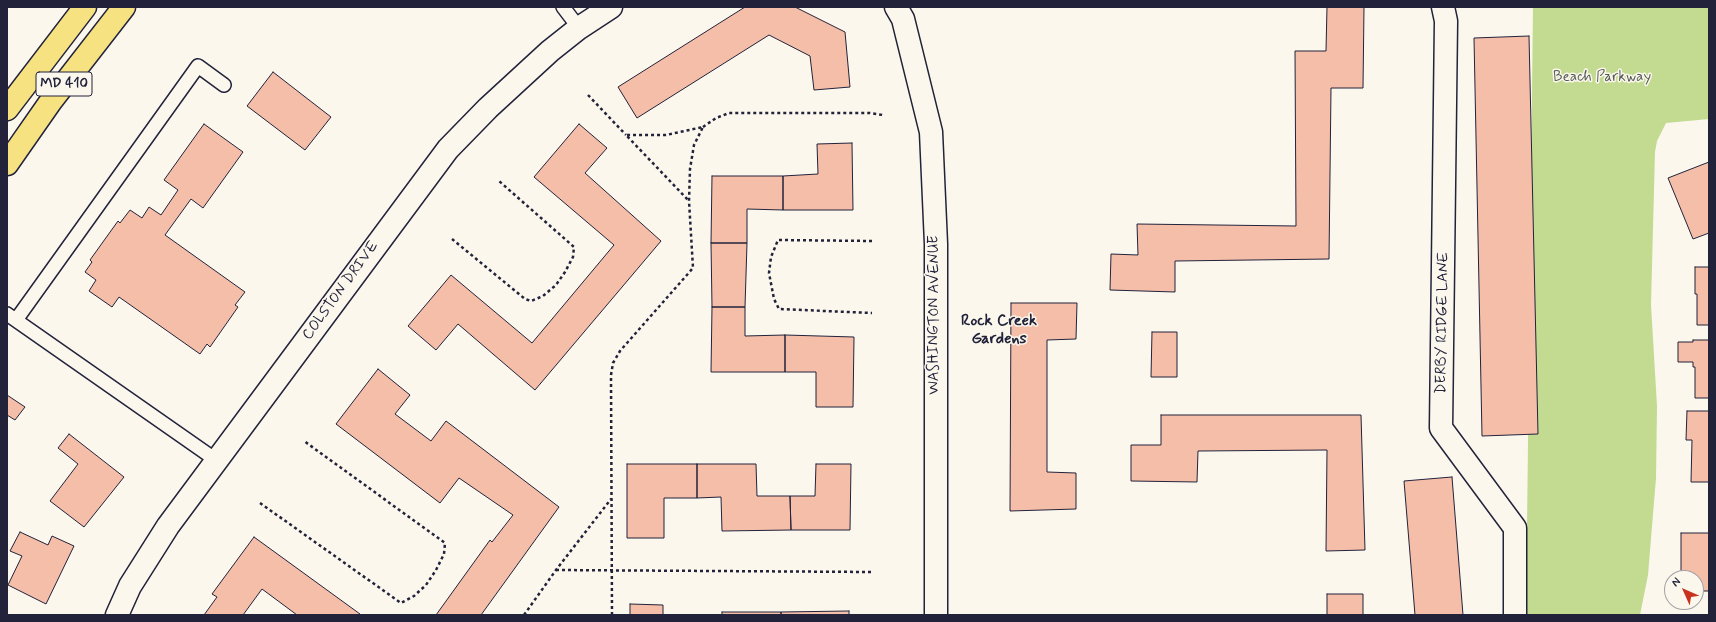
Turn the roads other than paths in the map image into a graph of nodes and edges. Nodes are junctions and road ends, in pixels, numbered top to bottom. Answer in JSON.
{"nodes":[{"id":1,"x":85,"y":7,"type":"edge"},
{"id":2,"x":124,"y":7,"type":"edge"},
{"id":3,"x":563,"y":7,"type":"edge"},
{"id":4,"x":611,"y":7,"type":"edge"},
{"id":5,"x":1443,"y":7,"type":"edge"},
{"id":6,"x":901,"y":11,"type":"edge"},
{"id":7,"x":579,"y":28,"type":"junction"},
{"id":8,"x":224,"y":85,"type":"dead end"},
{"id":9,"x":7,"y":109,"type":"edge"},
{"id":10,"x":7,"y":164,"type":"edge"},
{"id":11,"x":11,"y":317,"type":"edge"},
{"id":12,"x":216,"y":460,"type":"junction"},
{"id":13,"x":117,"y":615,"type":"edge"},
{"id":14,"x":936,"y":615,"type":"edge"},
{"id":15,"x":1515,"y":615,"type":"edge"}],
"edges":[{"from":1,"to":9,"type":"main road","number":"MD 410"},
{"from":2,"to":10,"type":"main road","number":"MD 410"},
{"from":3,"to":7,"type":"lane"},
{"from":4,"to":7,"type":"street","name":"COLSTON DRIVE"},
{"from":5,"to":15,"type":"street","name":"DERBY RIDGE LANE"},
{"from":6,"to":14,"type":"street","name":"WASHINGTON AVENUE"},
{"from":7,"to":12,"type":"street","name":"COLSTON DRIVE"},
{"from":8,"to":11,"type":"lane"},
{"from":11,"to":12,"type":"lane"},
{"from":12,"to":13,"type":"street","name":"COLSTON DRIVE"}]}
